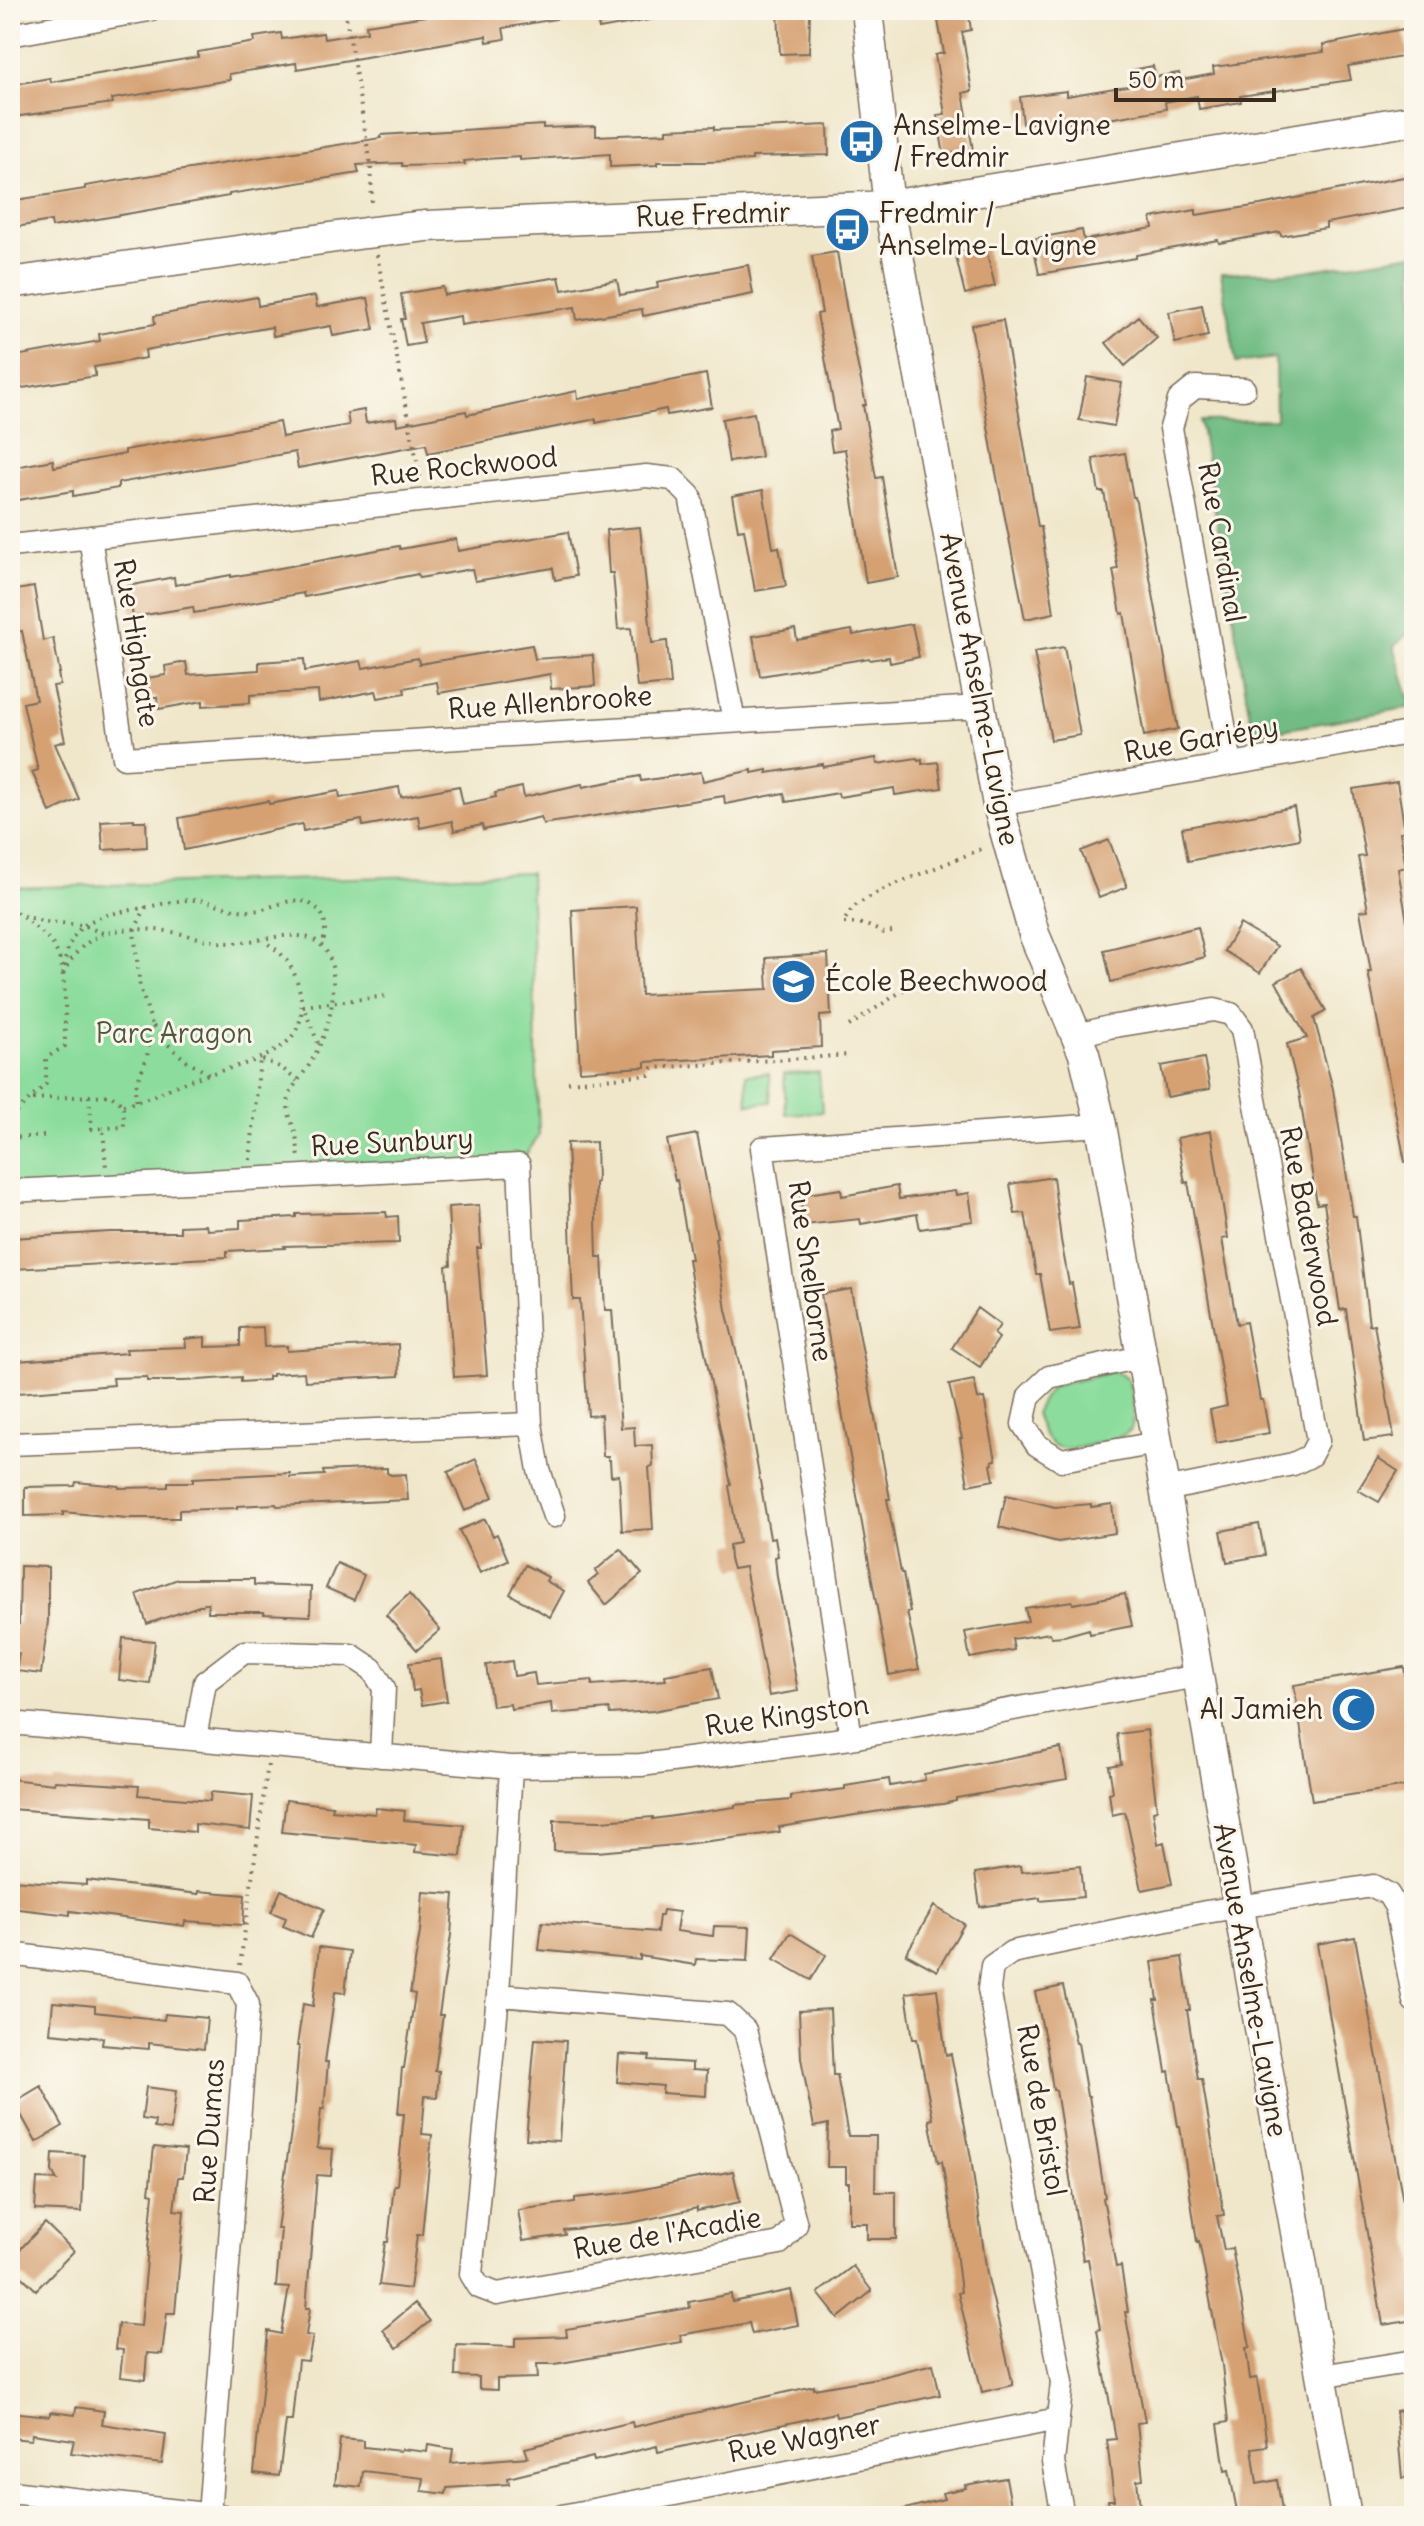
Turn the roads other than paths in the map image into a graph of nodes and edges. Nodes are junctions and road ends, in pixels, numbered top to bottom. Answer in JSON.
{"nodes":[{"id":1,"x":144,"y":10,"type":"edge"},
{"id":2,"x":867,"y":10,"type":"edge"},
{"id":3,"x":10,"y":35,"type":"edge"},
{"id":4,"x":1414,"y":120,"type":"edge"},
{"id":5,"x":889,"y":206,"type":"junction"},
{"id":6,"x":10,"y":283,"type":"edge"},
{"id":7,"x":1244,"y":389,"type":"dead end"},
{"id":8,"x":90,"y":537,"type":"junction"},
{"id":9,"x":10,"y":546,"type":"edge"},
{"id":10,"x":980,"y":707,"type":"junction"},
{"id":11,"x":734,"y":721,"type":"junction"},
{"id":12,"x":1414,"y":732,"type":"edge"},
{"id":13,"x":124,"y":758,"type":"joint"},
{"id":14,"x":1231,"y":764,"type":"junction"},
{"id":15,"x":998,"y":805,"type":"junction"},
{"id":16,"x":1078,"y":1035,"type":"junction"},
{"id":17,"x":1101,"y":1125,"type":"junction"},
{"id":18,"x":10,"y":1191,"type":"edge"},
{"id":19,"x":1141,"y":1357,"type":"junction"},
{"id":20,"x":531,"y":1424,"type":"junction"},
{"id":21,"x":1157,"y":1443,"type":"junction"},
{"id":22,"x":10,"y":1444,"type":"edge"},
{"id":23,"x":1165,"y":1490,"type":"junction"},
{"id":24,"x":554,"y":1516,"type":"dead end"},
{"id":25,"x":1198,"y":1676,"type":"junction"},
{"id":26,"x":10,"y":1723,"type":"edge"},
{"id":27,"x":851,"y":1738,"type":"junction"},
{"id":28,"x":195,"y":1739,"type":"junction"},
{"id":29,"x":381,"y":1756,"type":"junction"},
{"id":30,"x":511,"y":1767,"type":"junction"},
{"id":31,"x":1238,"y":1907,"type":"junction"},
{"id":32,"x":10,"y":1954,"type":"edge"},
{"id":33,"x":498,"y":1995,"type":"junction"},
{"id":34,"x":1414,"y":2001,"type":"edge"},
{"id":35,"x":1414,"y":2361,"type":"edge"},
{"id":36,"x":1321,"y":2376,"type":"junction"},
{"id":37,"x":1058,"y":2419,"type":"junction"},
{"id":38,"x":10,"y":2492,"type":"edge"},
{"id":39,"x":217,"y":2515,"type":"edge"},
{"id":40,"x":562,"y":2516,"type":"edge"},
{"id":41,"x":1063,"y":2516,"type":"edge"},
{"id":42,"x":1346,"y":2516,"type":"edge"}],
"edges":[{"from":1,"to":3,"type":"street"},
{"from":2,"to":5,"type":"street","name":"Avenue Anselme-Lavigne"},
{"from":4,"to":5,"type":"street","name":"Rue Fredmir"},
{"from":5,"to":6,"type":"street","name":"Rue Fredmir"},
{"from":5,"to":10,"type":"street","name":"Avenue Anselme-Lavigne"},
{"from":7,"to":14,"type":"street","name":"Rue Cardinal"},
{"from":8,"to":9,"type":"street","name":"Rue Rockwood"},
{"from":8,"to":11,"type":"street","name":"Rue Rockwood"},
{"from":8,"to":13,"type":"street","name":"Rue Highgate"},
{"from":10,"to":11,"type":"street","name":"Rue Allenbrooke"},
{"from":10,"to":15,"type":"street","name":"Avenue Anselme-Lavigne"},
{"from":11,"to":13,"type":"street","name":"Rue Allenbrooke"},
{"from":12,"to":14,"type":"street","name":"Rue Gariépy"},
{"from":14,"to":15,"type":"street","name":"Rue Gariépy"},
{"from":15,"to":16,"type":"street","name":"Avenue Anselme-Lavigne"},
{"from":16,"to":17,"type":"street","name":"Avenue Anselme-Lavigne"},
{"from":16,"to":23,"type":"street","name":"Rue Baderwood"},
{"from":17,"to":19,"type":"street","name":"Avenue Anselme-Lavigne"},
{"from":17,"to":27,"type":"street","name":"Rue Shelborne"},
{"from":18,"to":20,"type":"street","name":"Rue Sunbury"},
{"from":19,"to":21,"type":"street","name":"Avenue Anselme-Lavigne"},
{"from":19,"to":21,"type":"street"},
{"from":20,"to":22,"type":"street"},
{"from":20,"to":24,"type":"street","name":"Rue Sunbury"},
{"from":21,"to":23,"type":"street","name":"Avenue Anselme-Lavigne"},
{"from":23,"to":25,"type":"street","name":"Avenue Anselme-Lavigne"},
{"from":25,"to":27,"type":"street","name":"Rue Kingston"},
{"from":25,"to":31,"type":"street","name":"Avenue Anselme-Lavigne"},
{"from":26,"to":28,"type":"street","name":"Rue Kingston"},
{"from":27,"to":30,"type":"street","name":"Rue Kingston"},
{"from":28,"to":29,"type":"street","name":"Rue Kingston"},
{"from":28,"to":29,"type":"street"},
{"from":29,"to":30,"type":"street","name":"Rue Kingston"},
{"from":30,"to":33,"type":"street","name":"Rue de l'Acadie"},
{"from":31,"to":34,"type":"street","name":"Rue de Bristol"},
{"from":31,"to":36,"type":"street","name":"Avenue Anselme-Lavigne"},
{"from":31,"to":37,"type":"street","name":"Rue de Bristol"},
{"from":32,"to":39,"type":"street","name":"Rue Dumas"},
{"from":33,"to":33,"type":"street","name":"Rue de l'Acadie"},
{"from":35,"to":36,"type":"street"},
{"from":36,"to":42,"type":"street","name":"Avenue Anselme-Lavigne"},
{"from":37,"to":40,"type":"street","name":"Rue Wagner"},
{"from":37,"to":41,"type":"street","name":"Rue de Bristol"},
{"from":38,"to":39,"type":"street"}]}
